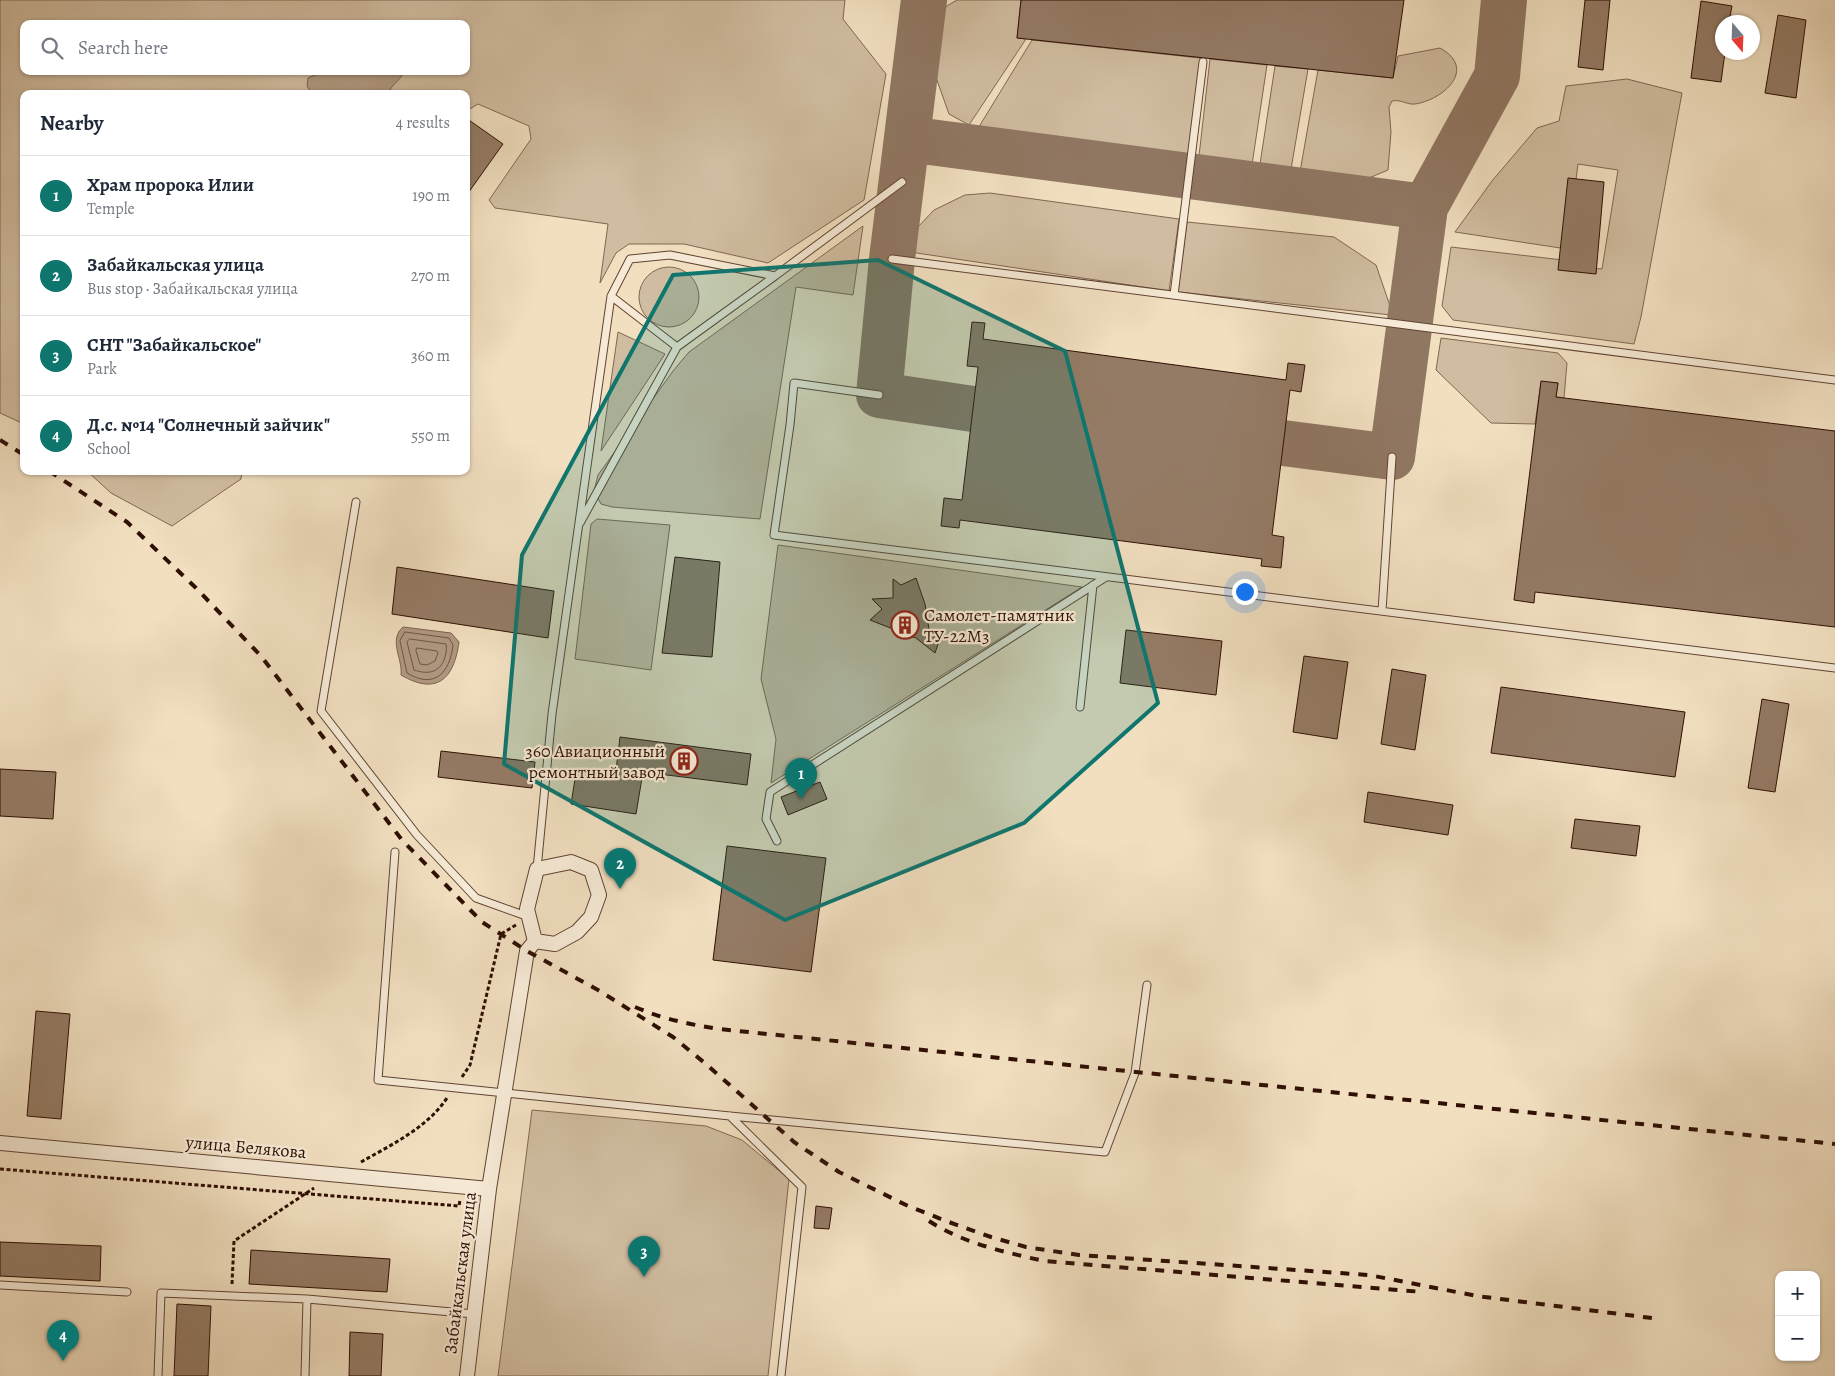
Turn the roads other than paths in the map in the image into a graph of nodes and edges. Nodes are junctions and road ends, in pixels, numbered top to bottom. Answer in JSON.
{"nodes":[{"id":1,"x":1203,"y":62,"type":"dead end"},
{"id":2,"x":902,"y":182,"type":"dead end"},
{"id":3,"x":892,"y":259,"type":"dead end"},
{"id":4,"x":775,"y":276,"type":"junction"},
{"id":5,"x":1174,"y":295,"type":"junction"},
{"id":6,"x":611,"y":296,"type":"junction"},
{"id":7,"x":677,"y":347,"type":"junction"},
{"id":8,"x":1835,"y":380,"type":"edge"},
{"id":9,"x":879,"y":395,"type":"dead end"},
{"id":10,"x":1392,"y":457,"type":"dead end"},
{"id":11,"x":356,"y":502,"type":"dead end"},
{"id":12,"x":578,"y":527,"type":"junction"},
{"id":13,"x":1106,"y":577,"type":"junction"},
{"id":14,"x":1093,"y":585,"type":"junction"},
{"id":15,"x":1382,"y":611,"type":"junction"},
{"id":16,"x":1835,"y":668,"type":"edge"},
{"id":17,"x":1080,"y":707,"type":"dead end"},
{"id":18,"x":777,"y":841,"type":"dead end"},
{"id":19,"x":395,"y":852,"type":"dead end"},
{"id":20,"x":537,"y":869,"type":"junction"},
{"id":21,"x":529,"y":917,"type":"junction"},
{"id":22,"x":535,"y":941,"type":"junction"},
{"id":23,"x":1147,"y":985,"type":"dead end"},
{"id":24,"x":504,"y":1093,"type":"junction"},
{"id":25,"x":730,"y":1116,"type":"junction"},
{"id":26,"x":0,"y":1143,"type":"edge"},
{"id":27,"x":489,"y":1189,"type":"junction"},
{"id":28,"x":0,"y":1285,"type":"edge"},
{"id":29,"x":128,"y":1292,"type":"dead end"},
{"id":30,"x":307,"y":1299,"type":"junction"},
{"id":31,"x":474,"y":1314,"type":"junction"},
{"id":32,"x":158,"y":1376,"type":"edge"},
{"id":33,"x":305,"y":1376,"type":"edge"},
{"id":34,"x":467,"y":1376,"type":"edge"},
{"id":35,"x":781,"y":1376,"type":"edge"}],
"edges":[{"from":1,"to":5,"type":"lane"},
{"from":2,"to":4,"type":"lane"},
{"from":3,"to":5,"type":"lane"},
{"from":4,"to":6,"type":"lane"},
{"from":4,"to":7,"type":"lane"},
{"from":5,"to":8,"type":"lane"},
{"from":6,"to":7,"type":"lane"},
{"from":6,"to":12,"type":"lane"},
{"from":7,"to":12,"type":"lane"},
{"from":9,"to":13,"type":"lane"},
{"from":10,"to":15,"type":"lane"},
{"from":11,"to":21,"type":"lane"},
{"from":12,"to":20,"type":"lane"},
{"from":13,"to":14,"type":"lane"},
{"from":13,"to":15,"type":"lane"},
{"from":14,"to":17,"type":"lane"},
{"from":14,"to":18,"type":"lane"},
{"from":15,"to":16,"type":"lane"},
{"from":19,"to":24,"type":"lane"},
{"from":20,"to":21,"type":"street"},
{"from":20,"to":22,"type":"street"},
{"from":21,"to":22,"type":"street"},
{"from":22,"to":24,"type":"street","name":"Забайкальская улица"},
{"from":23,"to":25,"type":"lane"},
{"from":24,"to":25,"type":"lane"},
{"from":24,"to":27,"type":"street","name":"Забайкальская улица"},
{"from":25,"to":35,"type":"lane"},
{"from":26,"to":27,"type":"street","name":"улица Белякова"},
{"from":27,"to":31,"type":"street","name":"Забайкальская улица"},
{"from":28,"to":29,"type":"lane"},
{"from":30,"to":31,"type":"lane"},
{"from":30,"to":32,"type":"lane"},
{"from":30,"to":33,"type":"lane"},
{"from":31,"to":34,"type":"street","name":"Забайкальская улица"}]}
